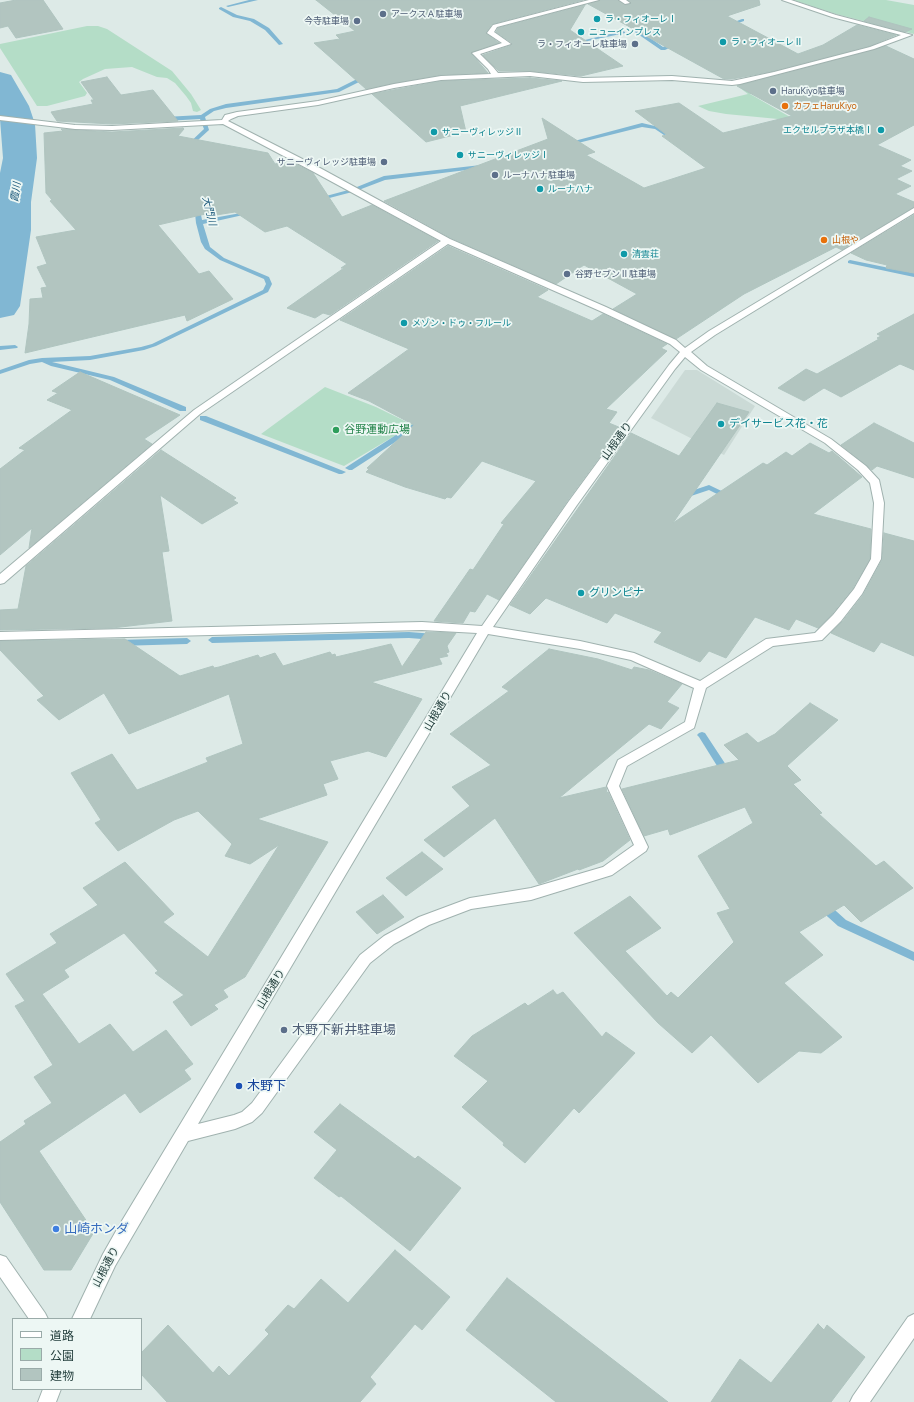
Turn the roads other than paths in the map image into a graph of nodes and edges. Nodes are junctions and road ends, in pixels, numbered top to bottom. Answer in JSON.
{"nodes":[{"id":1,"x":596,"y":0,"type":"edge"},
{"id":2,"x":785,"y":0,"type":"edge"},
{"id":3,"x":910,"y":36,"type":"edge"},
{"id":4,"x":496,"y":75,"type":"junction"},
{"id":5,"x":2,"y":118,"type":"edge"},
{"id":6,"x":220,"y":122,"type":"junction"},
{"id":7,"x":914,"y":210,"type":"edge"},
{"id":8,"x":447,"y":241,"type":"junction"},
{"id":9,"x":685,"y":352,"type":"junction"},
{"id":10,"x":0,"y":580,"type":"edge"},
{"id":11,"x":485,"y":630,"type":"junction"},
{"id":12,"x":0,"y":636,"type":"edge"},
{"id":13,"x":702,"y":686,"type":"junction"},
{"id":14,"x":183,"y":1135,"type":"junction"},
{"id":15,"x":0,"y":1263,"type":"edge"},
{"id":16,"x":38,"y":1318,"type":"edge"},
{"id":17,"x":81,"y":1318,"type":"edge"},
{"id":18,"x":914,"y":1323,"type":"edge"},
{"id":19,"x":52,"y":1390,"type":"edge"},
{"id":20,"x":47,"y":1402,"type":"edge"},
{"id":21,"x":859,"y":1402,"type":"edge"}],
"edges":[{"from":1,"to":4,"type":"street"},
{"from":2,"to":3,"type":"street"},
{"from":3,"to":4,"type":"street"},
{"from":4,"to":6,"type":"street"},
{"from":5,"to":6,"type":"street"},
{"from":6,"to":8,"type":"street"},
{"from":7,"to":9,"type":"street","name":"山根通り"},
{"from":8,"to":9,"type":"street"},
{"from":8,"to":10,"type":"street"},
{"from":9,"to":11,"type":"street","name":"山根通り"},
{"from":9,"to":13,"type":"street"},
{"from":11,"to":12,"type":"street"},
{"from":11,"to":13,"type":"street"},
{"from":11,"to":14,"type":"street","name":"山根通り"},
{"from":13,"to":14,"type":"street"},
{"from":14,"to":17,"type":"street","name":"山根通り"},
{"from":15,"to":16,"type":"street"},
{"from":18,"to":21,"type":"street"},
{"from":19,"to":20,"type":"street"}]}
